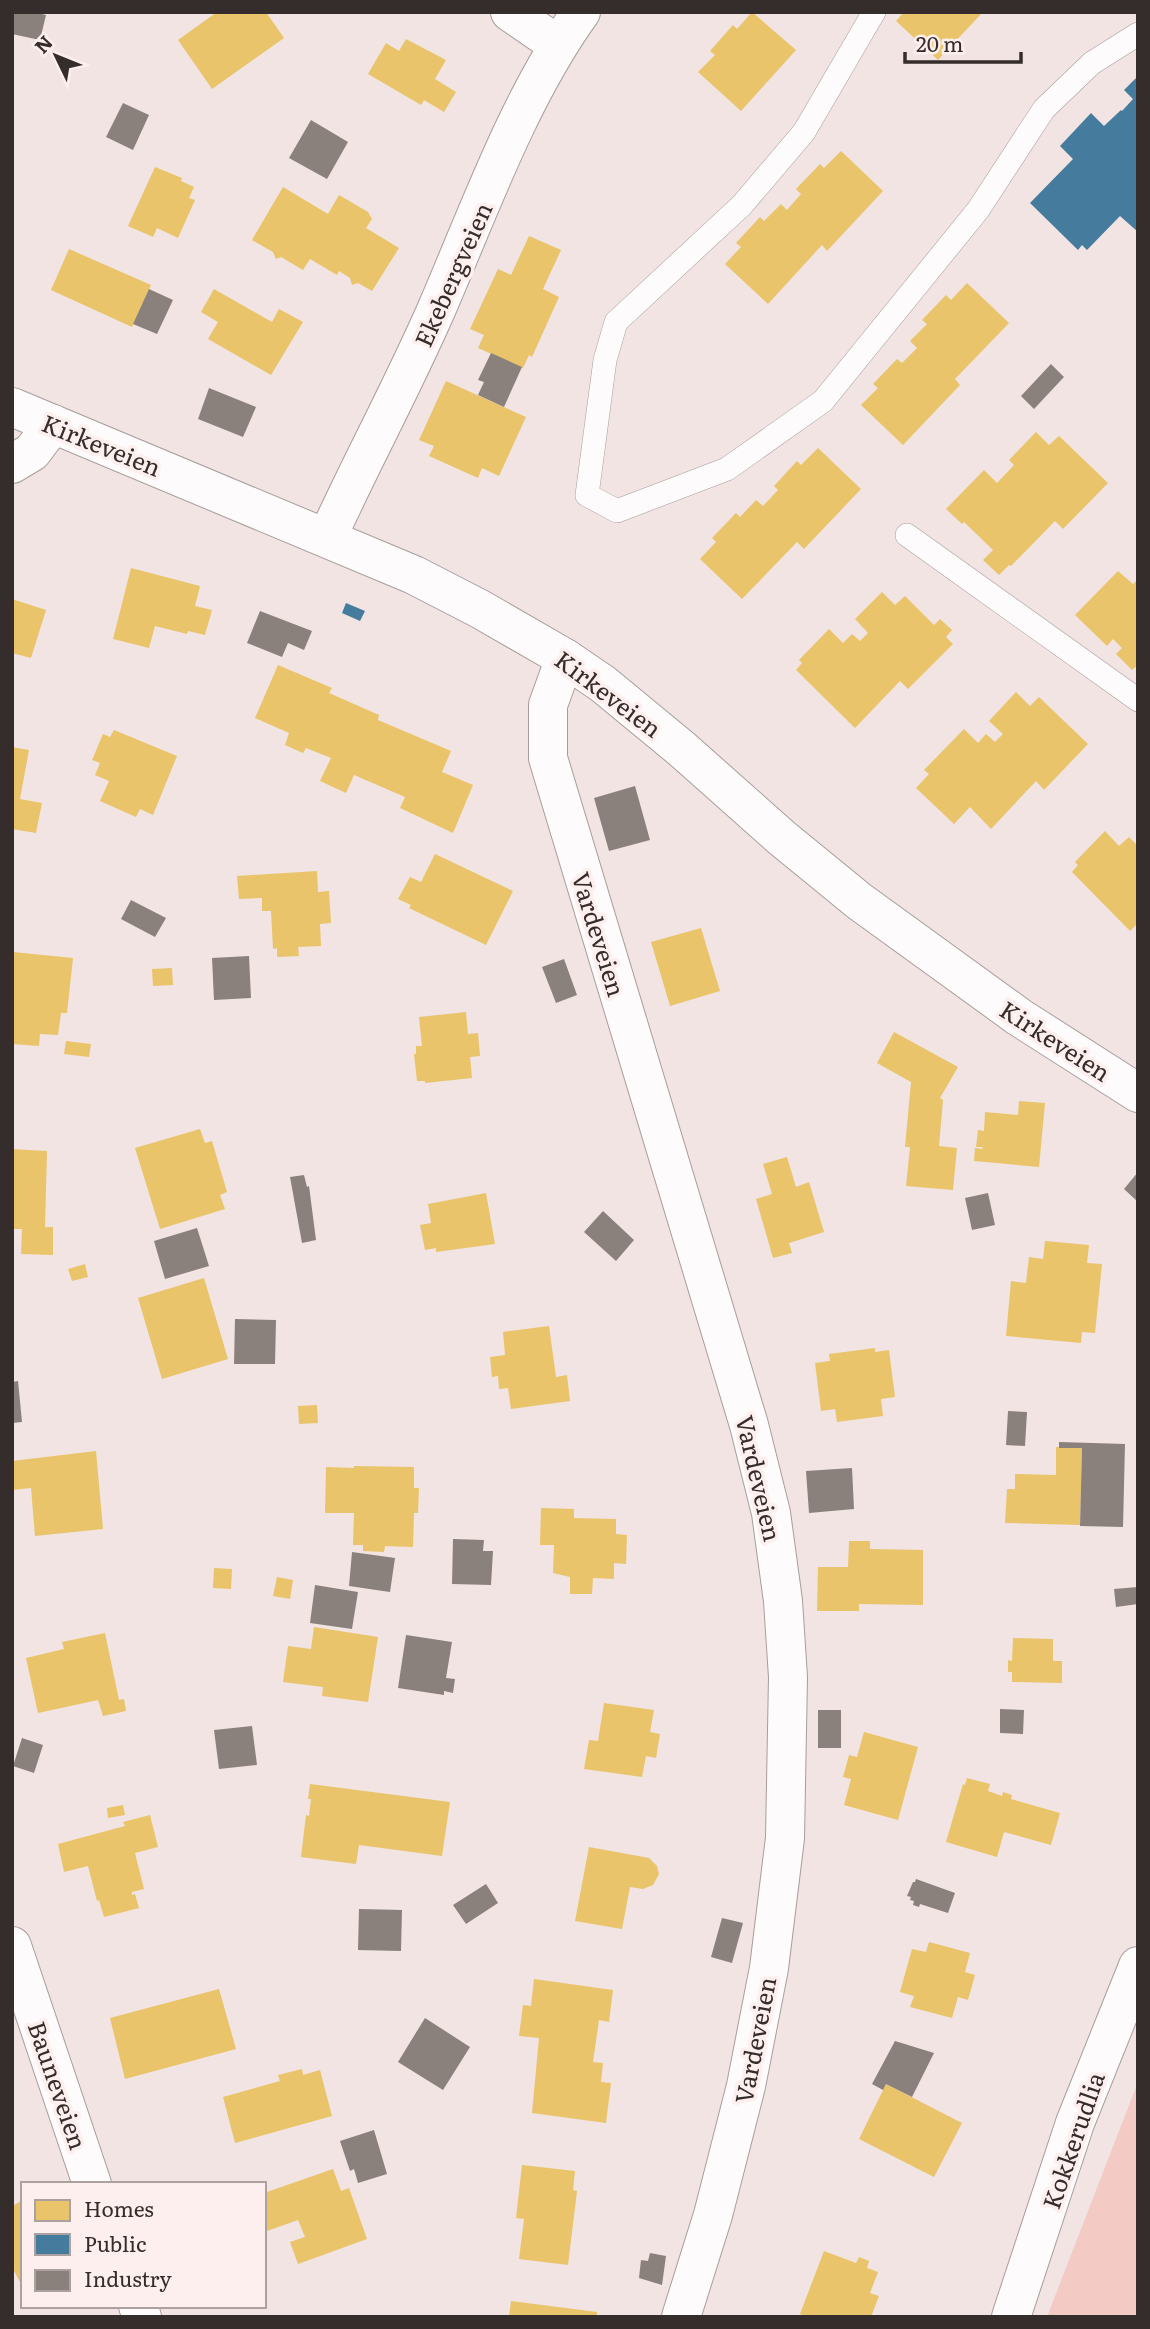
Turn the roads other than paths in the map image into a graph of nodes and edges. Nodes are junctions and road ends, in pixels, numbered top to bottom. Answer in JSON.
{"nodes":[{"id":1,"x":510,"y":12,"type":"edge"},
{"id":2,"x":582,"y":12,"type":"edge"},
{"id":3,"x":874,"y":12,"type":"edge"},
{"id":4,"x":1138,"y":34,"type":"edge"},
{"id":5,"x":558,"y":46,"type":"junction"},
{"id":6,"x":12,"y":407,"type":"edge"},
{"id":7,"x":53,"y":424,"type":"junction"},
{"id":8,"x":12,"y":464,"type":"edge"},
{"id":9,"x":907,"y":535,"type":"dead end"},
{"id":10,"x":327,"y":538,"type":"junction"},
{"id":11,"x":565,"y":658,"type":"junction"},
{"id":12,"x":1138,"y":701,"type":"edge"},
{"id":13,"x":1138,"y":1093,"type":"edge"},
{"id":14,"x":12,"y":1946,"type":"edge"},
{"id":15,"x":1138,"y":1966,"type":"edge"},
{"id":16,"x":92,"y":2182,"type":"edge"},
{"id":17,"x":681,"y":2317,"type":"edge"},
{"id":18,"x":1011,"y":2317,"type":"edge"}],
"edges":[{"from":1,"to":5,"type":"street"},
{"from":2,"to":5,"type":"street","name":"Ekebergveien"},
{"from":3,"to":4,"type":"lane"},
{"from":5,"to":10,"type":"street","name":"Ekebergveien"},
{"from":6,"to":7,"type":"street","name":"Kirkeveien"},
{"from":7,"to":8,"type":"street"},
{"from":7,"to":10,"type":"street","name":"Kirkeveien"},
{"from":9,"to":12,"type":"lane"},
{"from":10,"to":11,"type":"street","name":"Kirkeveien"},
{"from":11,"to":13,"type":"street","name":"Kirkeveien"},
{"from":11,"to":17,"type":"street","name":"Vardeveien"},
{"from":14,"to":16,"type":"street","name":"Bauneveien"},
{"from":15,"to":18,"type":"street","name":"Kokkerudlia"}]}
